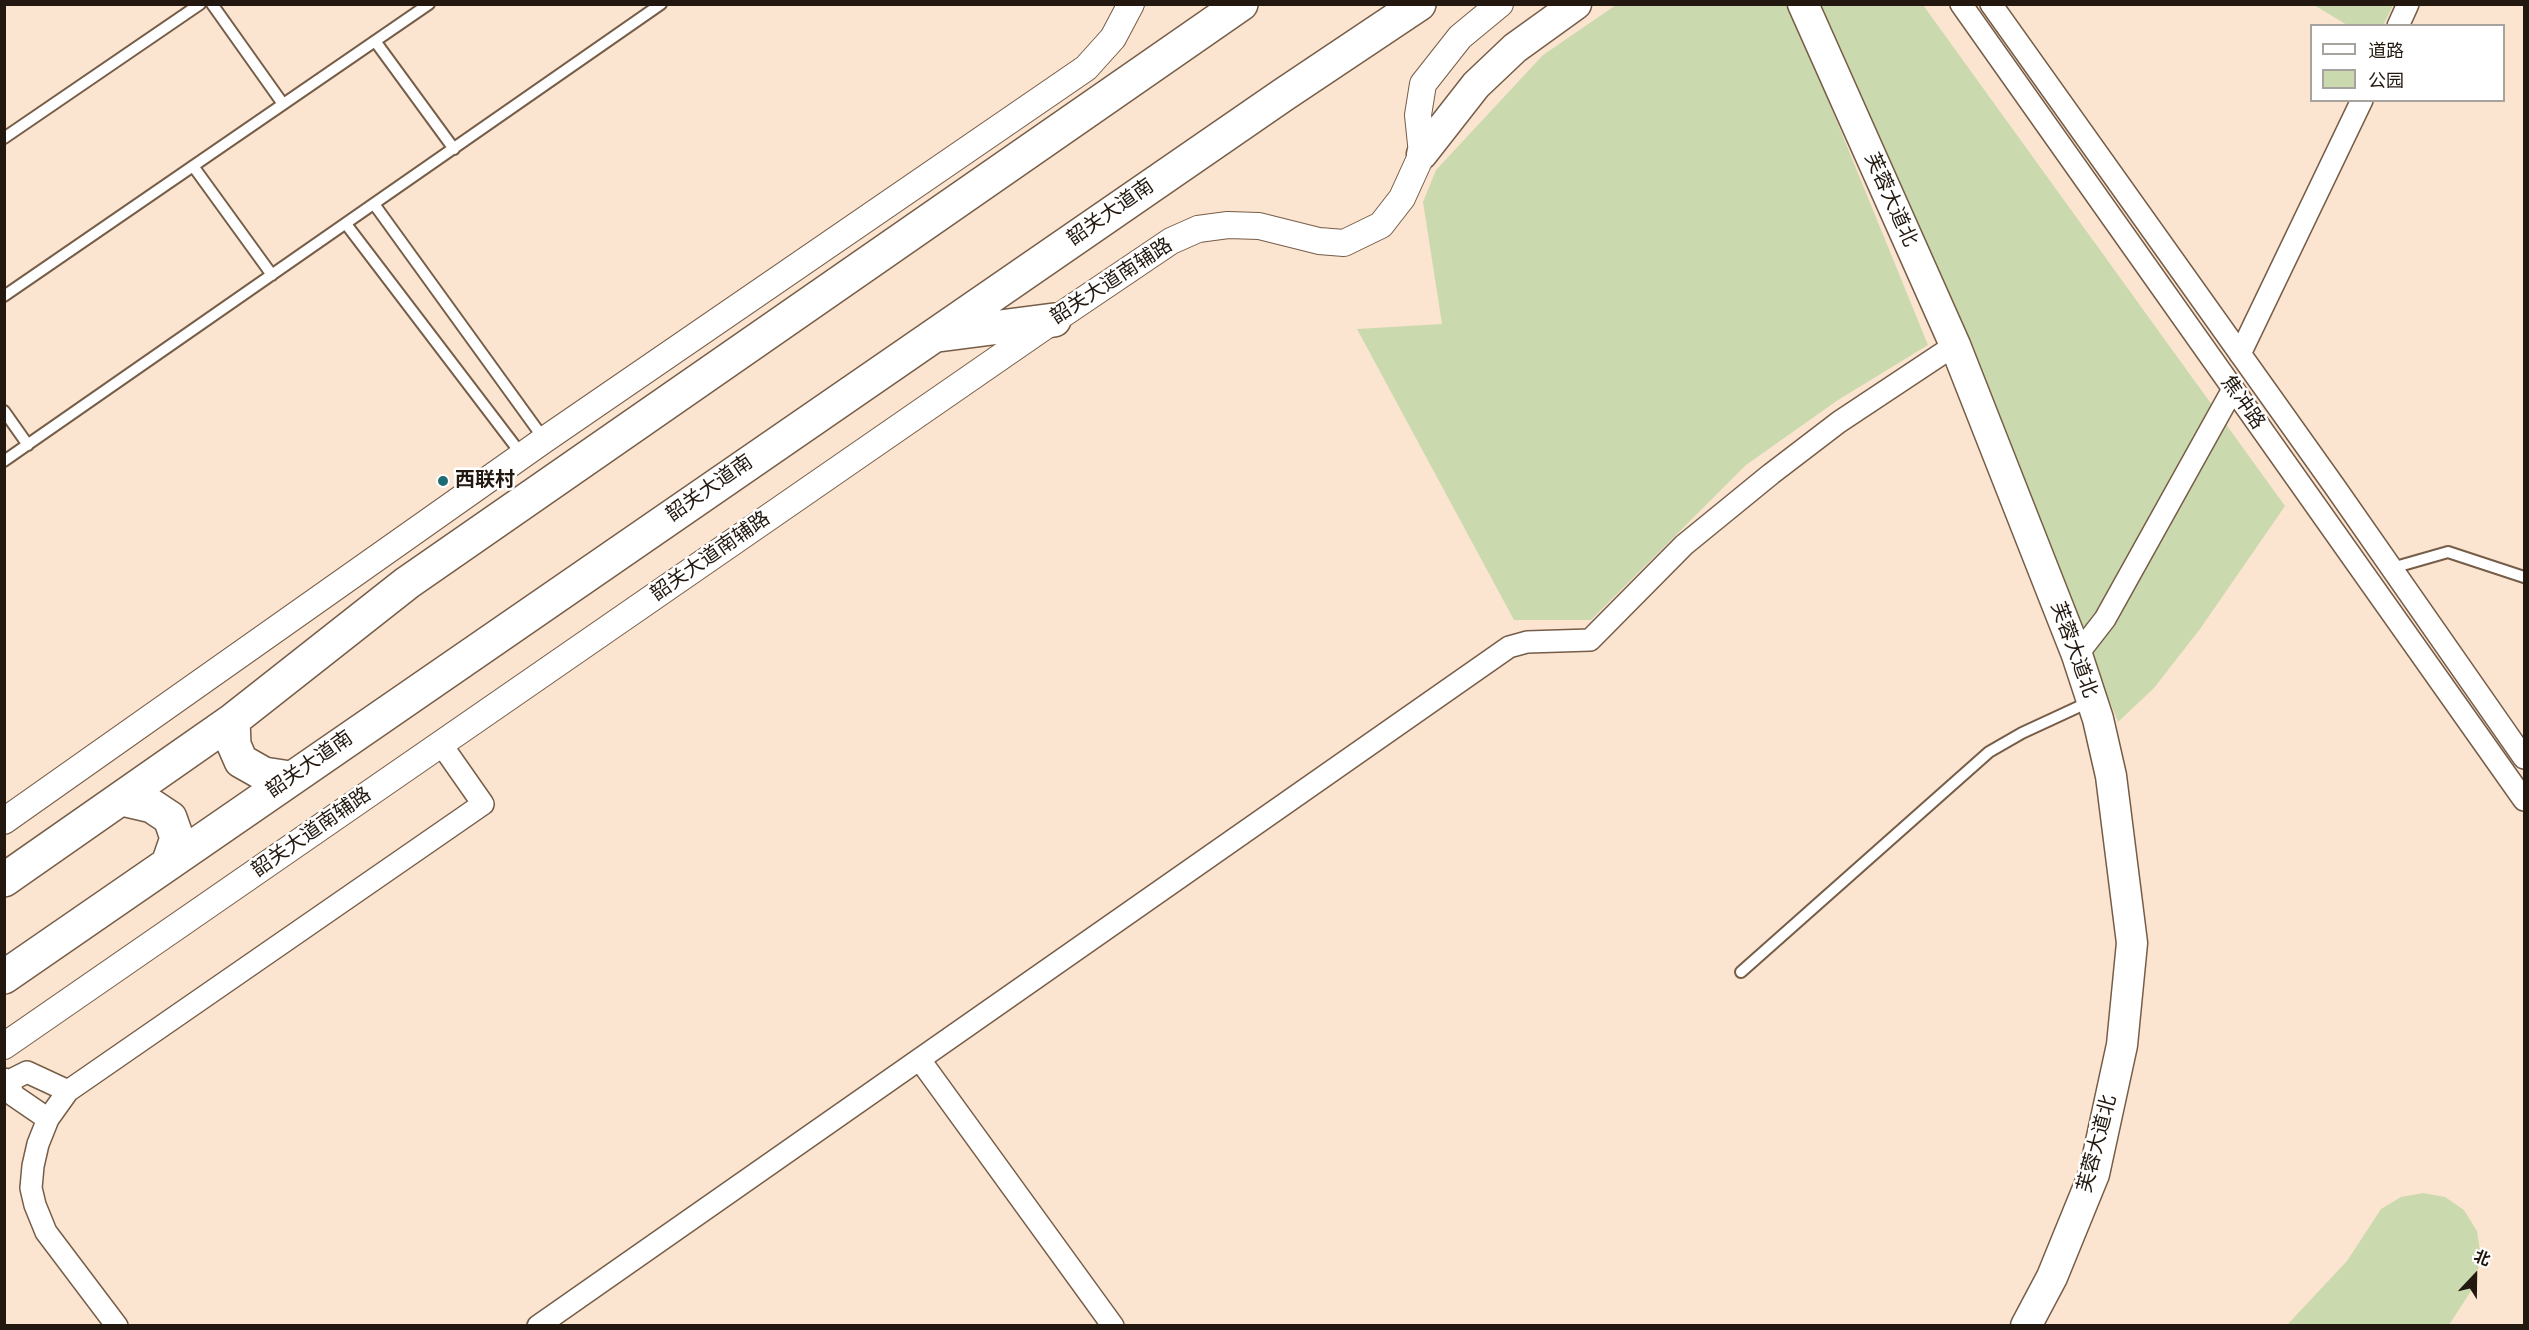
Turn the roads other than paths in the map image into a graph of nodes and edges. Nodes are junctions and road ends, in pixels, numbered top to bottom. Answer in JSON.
{"nodes":[{"id":1,"x":200,"y":4,"type":"edge"},
{"id":2,"x":212,"y":4,"type":"edge"},
{"id":3,"x":429,"y":4,"type":"edge"},
{"id":4,"x":662,"y":4,"type":"edge"},
{"id":5,"x":1131,"y":4,"type":"edge"},
{"id":6,"x":1241,"y":4,"type":"edge"},
{"id":7,"x":1419,"y":4,"type":"edge"},
{"id":8,"x":1500,"y":4,"type":"edge"},
{"id":9,"x":1576,"y":4,"type":"edge"},
{"id":10,"x":1803,"y":4,"type":"edge"},
{"id":11,"x":1961,"y":4,"type":"edge"},
{"id":12,"x":1991,"y":4,"type":"edge"},
{"id":13,"x":2408,"y":4,"type":"edge"},
{"id":14,"x":2399,"y":24,"type":"edge"},
{"id":15,"x":375,"y":41,"type":"junction"},
{"id":16,"x":2361,"y":102,"type":"edge"},
{"id":17,"x":282,"y":104,"type":"junction"},
{"id":18,"x":4,"y":138,"type":"edge"},
{"id":19,"x":454,"y":149,"type":"junction"},
{"id":20,"x":1422,"y":154,"type":"junction"},
{"id":21,"x":193,"y":166,"type":"junction"},
{"id":22,"x":374,"y":204,"type":"junction"},
{"id":23,"x":346,"y":224,"type":"junction"},
{"id":24,"x":272,"y":275,"type":"junction"},
{"id":25,"x":4,"y":296,"type":"edge"},
{"id":26,"x":1054,"y":320,"type":"junction"},
{"id":27,"x":934,"y":335,"type":"junction"},
{"id":28,"x":1955,"y":345,"type":"junction"},
{"id":29,"x":2240,"y":354,"type":"junction"},
{"id":30,"x":2233,"y":389,"type":"junction"},
{"id":31,"x":4,"y":411,"type":"edge"},
{"id":32,"x":544,"y":440,"type":"junction"},
{"id":33,"x":28,"y":445,"type":"junction"},
{"id":34,"x":523,"y":456,"type":"junction"},
{"id":35,"x":4,"y":461,"type":"edge"},
{"id":36,"x":2392,"y":568,"type":"junction"},
{"id":37,"x":2524,"y":577,"type":"edge"},
{"id":38,"x":2077,"y":654,"type":"junction"},
{"id":39,"x":2092,"y":701,"type":"junction"},
{"id":40,"x":233,"y":720,"type":"junction"},
{"id":41,"x":441,"y":744,"type":"junction"},
{"id":42,"x":2524,"y":758,"type":"edge"},
{"id":43,"x":290,"y":778,"type":"junction"},
{"id":44,"x":122,"y":799,"type":"junction"},
{"id":45,"x":2524,"y":800,"type":"edge"},
{"id":46,"x":4,"y":821,"type":"edge"},
{"id":47,"x":168,"y":864,"type":"junction"},
{"id":48,"x":4,"y":880,"type":"edge"},
{"id":49,"x":1742,"y":972,"type":"dead end"},
{"id":50,"x":4,"y":977,"type":"edge"},
{"id":51,"x":4,"y":1046,"type":"edge"},
{"id":52,"x":920,"y":1060,"type":"junction"},
{"id":53,"x":7,"y":1080,"type":"edge"},
{"id":54,"x":68,"y":1091,"type":"junction"},
{"id":55,"x":48,"y":1119,"type":"junction"},
{"id":56,"x":117,"y":1326,"type":"edge"},
{"id":57,"x":538,"y":1326,"type":"edge"},
{"id":58,"x":1113,"y":1326,"type":"edge"},
{"id":59,"x":2026,"y":1326,"type":"edge"}],
"edges":[{"from":1,"to":18,"type":"lane"},
{"from":2,"to":17,"type":"lane"},
{"from":3,"to":15,"type":"lane"},
{"from":4,"to":19,"type":"lane"},
{"from":5,"to":32,"type":"street"},
{"from":6,"to":40,"type":"highway"},
{"from":7,"to":27,"type":"highway","name":"韶关大道南"},
{"from":8,"to":20,"type":"street"},
{"from":9,"to":20,"type":"main road"},
{"from":10,"to":28,"type":"main road","name":"芙蓉大道北"},
{"from":11,"to":30,"type":"street","name":"焦冲路"},
{"from":12,"to":29,"type":"street","name":"焦冲路"},
{"from":13,"to":14,"type":"street"},
{"from":15,"to":17,"type":"lane"},
{"from":15,"to":19,"type":"lane"},
{"from":16,"to":29,"type":"street"},
{"from":17,"to":21,"type":"lane"},
{"from":19,"to":22,"type":"lane"},
{"from":20,"to":26,"type":"street","name":"韶关大道南辅路"},
{"from":21,"to":24,"type":"lane"},
{"from":21,"to":25,"type":"lane"},
{"from":22,"to":23,"type":"lane"},
{"from":22,"to":32,"type":"lane"},
{"from":23,"to":24,"type":"lane"},
{"from":23,"to":34,"type":"lane"},
{"from":24,"to":33,"type":"lane"},
{"from":26,"to":27,"type":"highway"},
{"from":26,"to":41,"type":"street","name":"韶关大道南辅路"},
{"from":27,"to":43,"type":"highway","name":"韶关大道南"},
{"from":28,"to":38,"type":"main road","name":"芙蓉大道北"},
{"from":28,"to":52,"type":"street"},
{"from":29,"to":36,"type":"street","name":"焦冲路"},
{"from":30,"to":38,"type":"street"},
{"from":30,"to":45,"type":"street","name":"焦冲路"},
{"from":31,"to":33,"type":"lane"},
{"from":32,"to":34,"type":"street"},
{"from":33,"to":35,"type":"lane"},
{"from":34,"to":46,"type":"street"},
{"from":36,"to":37,"type":"lane"},
{"from":36,"to":42,"type":"street","name":"焦冲路"},
{"from":38,"to":39,"type":"main road","name":"芙蓉大道北"},
{"from":39,"to":49,"type":"lane"},
{"from":39,"to":59,"type":"main road","name":"芙蓉大道北"},
{"from":40,"to":43,"type":"highway"},
{"from":40,"to":44,"type":"highway"},
{"from":41,"to":51,"type":"street","name":"韶关大道南辅路"},
{"from":41,"to":54,"type":"street"},
{"from":43,"to":47,"type":"highway","name":"韶关大道南"},
{"from":44,"to":47,"type":"highway"},
{"from":44,"to":48,"type":"highway"},
{"from":47,"to":50,"type":"highway","name":"韶关大道南"},
{"from":52,"to":57,"type":"street"},
{"from":52,"to":58,"type":"street"},
{"from":53,"to":54,"type":"street"},
{"from":53,"to":55,"type":"street"},
{"from":54,"to":55,"type":"street"},
{"from":55,"to":56,"type":"street"}]}
